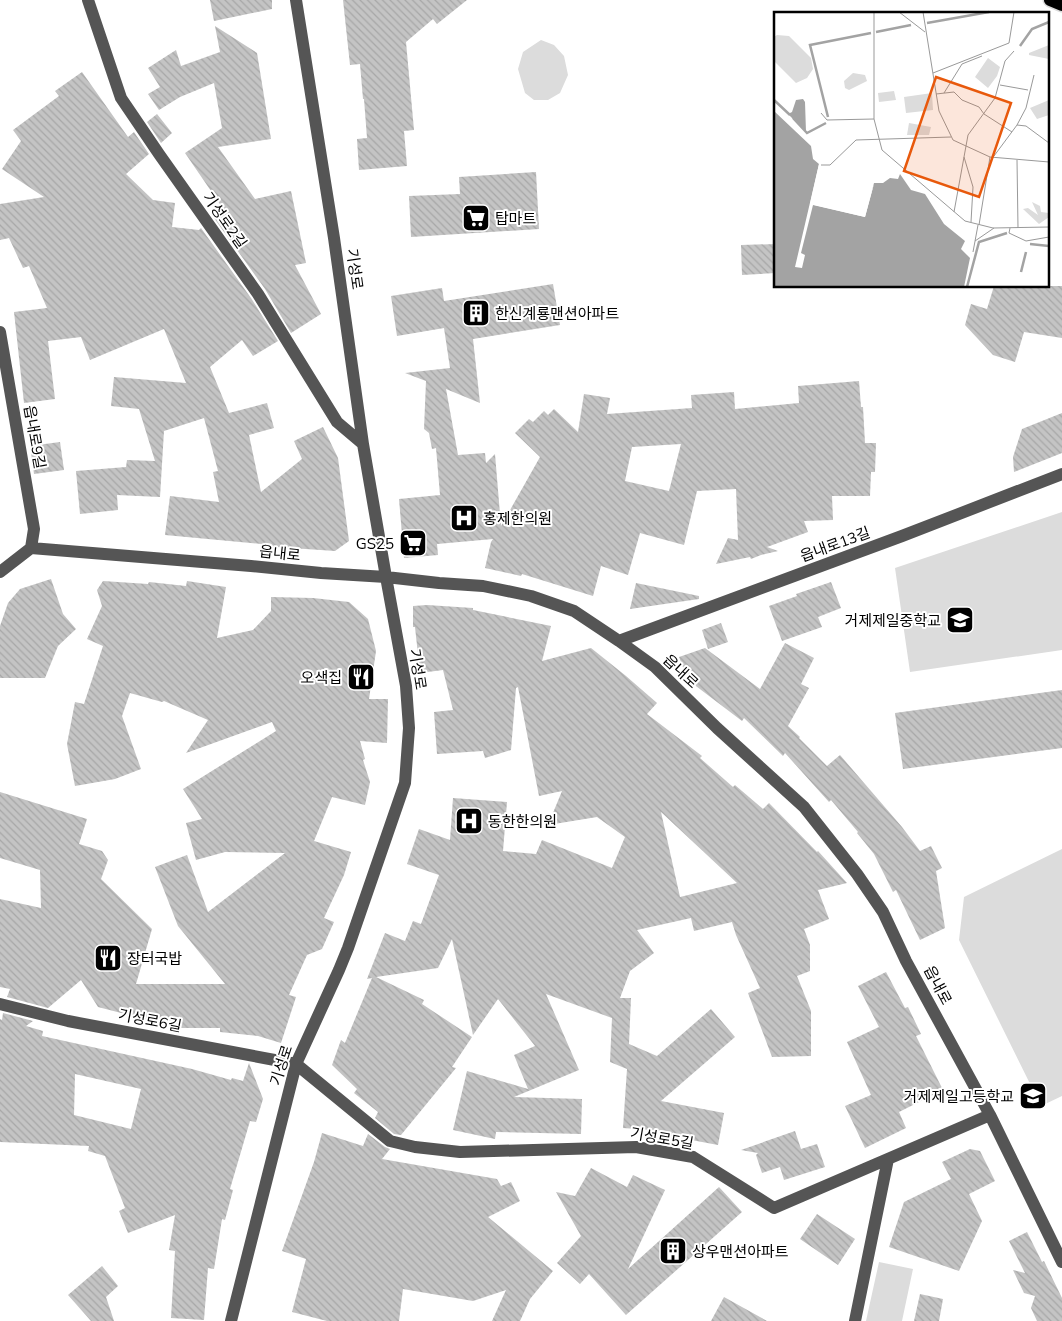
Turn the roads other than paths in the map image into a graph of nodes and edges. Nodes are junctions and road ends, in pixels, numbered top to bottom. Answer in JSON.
{"nodes":[{"id":1,"x":88,"y":0,"type":"edge"},
{"id":2,"x":296,"y":0,"type":"edge"},
{"id":3,"x":1050,"y":0,"type":"edge"},
{"id":4,"x":1062,"y":5,"type":"edge"},
{"id":5,"x":0,"y":332,"type":"edge"},
{"id":6,"x":363,"y":444,"type":"junction"},
{"id":7,"x":1062,"y":474,"type":"edge"},
{"id":8,"x":31,"y":548,"type":"junction"},
{"id":9,"x":0,"y":572,"type":"edge"},
{"id":10,"x":386,"y":577,"type":"junction"},
{"id":11,"x":619,"y":641,"type":"junction"},
{"id":12,"x":0,"y":1004,"type":"edge"},
{"id":13,"x":296,"y":1064,"type":"junction"},
{"id":14,"x":990,"y":1116,"type":"junction"},
{"id":15,"x":888,"y":1159,"type":"junction"},
{"id":16,"x":1062,"y":1262,"type":"edge"},
{"id":17,"x":231,"y":1321,"type":"edge"},
{"id":18,"x":855,"y":1321,"type":"edge"}],
"edges":[{"from":1,"to":6,"type":"street","name":"기성로2길"},
{"from":2,"to":6,"type":"street","name":"기성로"},
{"from":3,"to":4,"type":"main road"},
{"from":5,"to":8,"type":"street","name":"읍내로9길"},
{"from":6,"to":10,"type":"street","name":"기성로"},
{"from":7,"to":11,"type":"street","name":"읍내로13길"},
{"from":8,"to":9,"type":"street"},
{"from":8,"to":10,"type":"street","name":"읍내로"},
{"from":10,"to":11,"type":"street","name":"읍내로"},
{"from":10,"to":13,"type":"street","name":"기성로"},
{"from":11,"to":14,"type":"street","name":"읍내로"},
{"from":12,"to":13,"type":"street","name":"기성로6길"},
{"from":13,"to":15,"type":"street","name":"기성로5길"},
{"from":13,"to":17,"type":"street","name":"기성로"},
{"from":14,"to":15,"type":"street","name":"기성로5길"},
{"from":14,"to":16,"type":"street","name":"읍내로"},
{"from":15,"to":18,"type":"street"}]}
